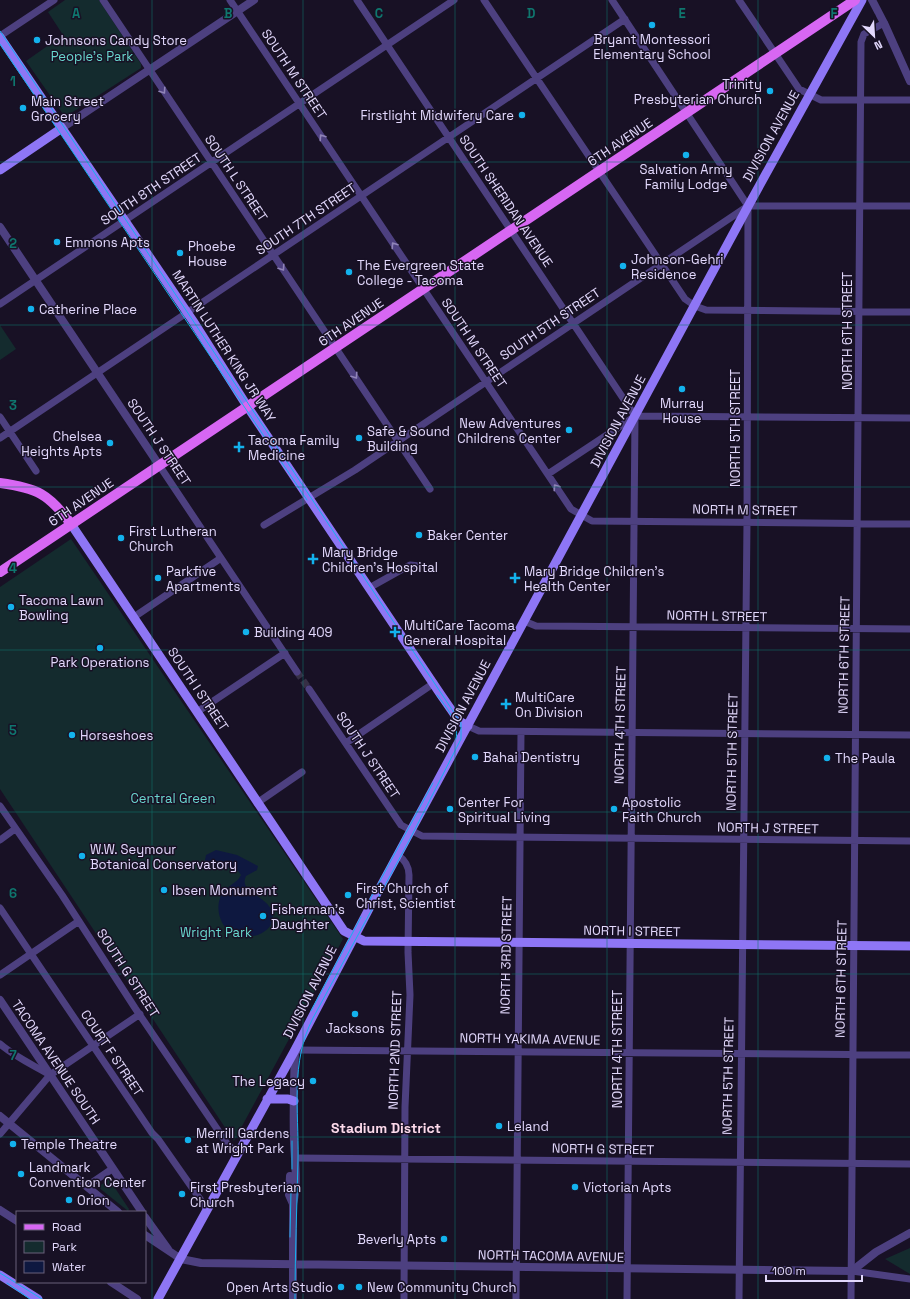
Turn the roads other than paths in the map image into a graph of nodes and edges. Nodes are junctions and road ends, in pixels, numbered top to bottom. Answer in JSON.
{"nodes":[{"id":1,"x":54,"y":0,"type":"edge"},
{"id":2,"x":103,"y":0,"type":"edge"},
{"id":3,"x":230,"y":0,"type":"edge"},
{"id":4,"x":254,"y":0,"type":"edge"},
{"id":5,"x":357,"y":0,"type":"edge"},
{"id":6,"x":454,"y":0,"type":"edge"},
{"id":7,"x":484,"y":0,"type":"edge"},
{"id":8,"x":612,"y":0,"type":"edge"},
{"id":9,"x":739,"y":0,"type":"edge"},
{"id":10,"x":855,"y":0,"type":"edge"},
{"id":11,"x":862,"y":0,"type":"edge"},
{"id":12,"x":872,"y":0,"type":"edge"},
{"id":13,"x":237,"y":11,"type":"junction"},
{"id":14,"x":625,"y":19,"type":"junction"},
{"id":15,"x":884,"y":23,"type":"junction"},
{"id":16,"x":0,"y":36,"type":"edge"},
{"id":17,"x":387,"y":45,"type":"junction"},
{"id":18,"x":775,"y":54,"type":"junction"},
{"id":19,"x":150,"y":70,"type":"junction"},
{"id":20,"x":536,"y":79,"type":"junction"},
{"id":21,"x":910,"y":81,"type":"edge"},
{"id":22,"x":808,"y":96,"type":"junction"},
{"id":23,"x":861,"y":100,"type":"junction"},
{"id":24,"x":910,"y":100,"type":"edge"},
{"id":25,"x":299,"y":104,"type":"junction"},
{"id":26,"x":687,"y":112,"type":"junction"},
{"id":27,"x":62,"y":128,"type":"junction"},
{"id":28,"x":449,"y":138,"type":"junction"},
{"id":29,"x":212,"y":163,"type":"junction"},
{"id":30,"x":0,"y":170,"type":"edge"},
{"id":31,"x":599,"y":172,"type":"junction"},
{"id":32,"x":361,"y":196,"type":"junction"},
{"id":33,"x":748,"y":206,"type":"junction"},
{"id":34,"x":860,"y":206,"type":"junction"},
{"id":35,"x":910,"y":206,"type":"edge"},
{"id":36,"x":124,"y":221,"type":"junction"},
{"id":37,"x":0,"y":226,"type":"edge"},
{"id":38,"x":511,"y":231,"type":"junction"},
{"id":39,"x":274,"y":255,"type":"junction"},
{"id":40,"x":661,"y":264,"type":"junction"},
{"id":41,"x":36,"y":280,"type":"junction"},
{"id":42,"x":424,"y":289,"type":"junction"},
{"id":43,"x":0,"y":304,"type":"edge"},
{"id":44,"x":695,"y":306,"type":"junction"},
{"id":45,"x":748,"y":311,"type":"junction"},
{"id":46,"x":187,"y":312,"type":"junction"},
{"id":47,"x":859,"y":312,"type":"junction"},
{"id":48,"x":910,"y":312,"type":"edge"},
{"id":49,"x":573,"y":323,"type":"junction"},
{"id":50,"x":336,"y":348,"type":"junction"},
{"id":51,"x":98,"y":372,"type":"junction"},
{"id":52,"x":486,"y":382,"type":"junction"},
{"id":53,"x":247,"y":406,"type":"junction"},
{"id":54,"x":635,"y":416,"type":"junction"},
{"id":55,"x":747,"y":417,"type":"junction"},
{"id":56,"x":859,"y":417,"type":"junction"},
{"id":57,"x":0,"y":418,"type":"edge"},
{"id":58,"x":910,"y":418,"type":"edge"},
{"id":59,"x":9,"y":432,"type":"junction"},
{"id":60,"x":0,"y":438,"type":"edge"},
{"id":61,"x":398,"y":440,"type":"junction"},
{"id":62,"x":160,"y":465,"type":"junction"},
{"id":63,"x":36,"y":471,"type":"dead end"},
{"id":64,"x":548,"y":474,"type":"junction"},
{"id":65,"x":0,"y":483,"type":"edge"},
{"id":66,"x":430,"y":489,"type":"dead end"},
{"id":67,"x":309,"y":497,"type":"junction"},
{"id":68,"x":582,"y":515,"type":"junction"},
{"id":69,"x":634,"y":521,"type":"junction"},
{"id":70,"x":747,"y":522,"type":"junction"},
{"id":71,"x":858,"y":523,"type":"junction"},
{"id":72,"x":71,"y":524,"type":"junction"},
{"id":73,"x":910,"y":524,"type":"edge"},
{"id":74,"x":264,"y":525,"type":"dead end"},
{"id":75,"x":221,"y":558,"type":"junction"},
{"id":76,"x":419,"y":566,"type":"dead end"},
{"id":77,"x":0,"y":572,"type":"edge"},
{"id":78,"x":369,"y":588,"type":"junction"},
{"id":79,"x":134,"y":617,"type":"junction"},
{"id":80,"x":524,"y":621,"type":"junction"},
{"id":81,"x":633,"y":627,"type":"junction"},
{"id":82,"x":745,"y":628,"type":"junction"},
{"id":83,"x":856,"y":629,"type":"junction"},
{"id":84,"x":910,"y":629,"type":"edge"},
{"id":85,"x":285,"y":653,"type":"junction"},
{"id":86,"x":297,"y":672,"type":"tunnel mouth"},
{"id":87,"x":434,"y":683,"type":"junction"},
{"id":88,"x":309,"y":689,"type":"tunnel mouth"},
{"id":89,"x":198,"y":712,"type":"junction"},
{"id":90,"x":468,"y":726,"type":"junction"},
{"id":91,"x":521,"y":732,"type":"junction"},
{"id":92,"x":632,"y":732,"type":"junction"},
{"id":93,"x":744,"y":734,"type":"junction"},
{"id":94,"x":855,"y":734,"type":"junction"},
{"id":95,"x":910,"y":735,"type":"edge"},
{"id":96,"x":346,"y":743,"type":"junction"},
{"id":97,"x":302,"y":772,"type":"dead end"},
{"id":98,"x":257,"y":803,"type":"junction"},
{"id":99,"x":0,"y":806,"type":"edge"},
{"id":100,"x":16,"y":829,"type":"junction"},
{"id":101,"x":411,"y":832,"type":"junction"},
{"id":102,"x":520,"y":837,"type":"junction"},
{"id":103,"x":631,"y":838,"type":"junction"},
{"id":104,"x":743,"y":839,"type":"junction"},
{"id":105,"x":0,"y":840,"type":"edge"},
{"id":106,"x":854,"y":841,"type":"junction"},
{"id":107,"x":910,"y":841,"type":"edge"},
{"id":108,"x":398,"y":855,"type":"junction"},
{"id":109,"x":0,"y":908,"type":"edge"},
{"id":110,"x":79,"y":921,"type":"junction"},
{"id":111,"x":354,"y":936,"type":"junction"},
{"id":112,"x":408,"y":942,"type":"junction"},
{"id":113,"x":519,"y":943,"type":"junction"},
{"id":114,"x":630,"y":944,"type":"junction"},
{"id":115,"x":742,"y":945,"type":"junction"},
{"id":116,"x":853,"y":946,"type":"junction"},
{"id":117,"x":910,"y":946,"type":"edge"},
{"id":118,"x":31,"y":954,"type":"junction"},
{"id":119,"x":0,"y":975,"type":"edge"},
{"id":120,"x":0,"y":1000,"type":"edge"},
{"id":121,"x":140,"y":1014,"type":"junction"},
{"id":122,"x":0,"y":1044,"type":"edge"},
{"id":123,"x":93,"y":1046,"type":"junction"},
{"id":124,"x":294,"y":1050,"type":"junction"},
{"id":125,"x":408,"y":1050,"type":"junction"},
{"id":126,"x":517,"y":1051,"type":"junction"},
{"id":127,"x":629,"y":1052,"type":"junction"},
{"id":128,"x":741,"y":1053,"type":"junction"},
{"id":129,"x":852,"y":1055,"type":"junction"},
{"id":130,"x":910,"y":1055,"type":"edge"},
{"id":131,"x":50,"y":1076,"type":"junction"},
{"id":132,"x":267,"y":1099,"type":"junction"},
{"id":133,"x":294,"y":1101,"type":"junction"},
{"id":134,"x":0,"y":1116,"type":"edge"},
{"id":135,"x":9,"y":1123,"type":"junction"},
{"id":136,"x":0,"y":1134,"type":"edge"},
{"id":137,"x":294,"y":1144,"type":"junction"},
{"id":138,"x":237,"y":1152,"type":"junction"},
{"id":139,"x":296,"y":1158,"type":"junction"},
{"id":140,"x":405,"y":1159,"type":"junction"},
{"id":141,"x":516,"y":1160,"type":"junction"},
{"id":142,"x":628,"y":1162,"type":"junction"},
{"id":143,"x":740,"y":1162,"type":"junction"},
{"id":144,"x":850,"y":1163,"type":"junction"},
{"id":145,"x":910,"y":1164,"type":"edge"},
{"id":146,"x":112,"y":1169,"type":"junction"},
{"id":147,"x":87,"y":1186,"type":"junction"},
{"id":148,"x":131,"y":1197,"type":"junction"},
{"id":149,"x":293,"y":1204,"type":"junction"},
{"id":150,"x":207,"y":1209,"type":"junction"},
{"id":151,"x":0,"y":1210,"type":"edge"},
{"id":152,"x":117,"y":1211,"type":"edge"},
{"id":153,"x":135,"y":1211,"type":"edge"},
{"id":154,"x":141,"y":1211,"type":"edge"},
{"id":155,"x":146,"y":1218,"type":"edge"},
{"id":156,"x":16,"y":1220,"type":"edge"},
{"id":157,"x":910,"y":1233,"type":"edge"},
{"id":158,"x":146,"y":1236,"type":"edge"},
{"id":159,"x":169,"y":1251,"type":"junction"},
{"id":160,"x":181,"y":1259,"type":"junction"},
{"id":161,"x":293,"y":1265,"type":"junction"},
{"id":162,"x":405,"y":1266,"type":"junction"},
{"id":163,"x":516,"y":1268,"type":"junction"},
{"id":164,"x":628,"y":1269,"type":"junction"},
{"id":165,"x":739,"y":1269,"type":"junction"},
{"id":166,"x":852,"y":1271,"type":"junction"},
{"id":167,"x":0,"y":1275,"type":"edge"},
{"id":168,"x":910,"y":1279,"type":"edge"},
{"id":169,"x":113,"y":1283,"type":"edge"},
{"id":170,"x":38,"y":1299,"type":"edge"},
{"id":171,"x":137,"y":1299,"type":"edge"},
{"id":172,"x":158,"y":1299,"type":"edge"},
{"id":173,"x":292,"y":1299,"type":"edge"},
{"id":174,"x":404,"y":1299,"type":"edge"},
{"id":175,"x":516,"y":1299,"type":"edge"},
{"id":176,"x":627,"y":1299,"type":"edge"},
{"id":177,"x":739,"y":1299,"type":"edge"},
{"id":178,"x":851,"y":1299,"type":"edge"}],
"edges":[{"from":1,"to":16,"type":"street"},
{"from":2,"to":19,"type":"street","name":"SOUTH L STREET"},
{"from":3,"to":13,"type":"street","name":"SOUTH M STREET"},
{"from":4,"to":13,"type":"street"},
{"from":5,"to":17,"type":"street","name":"SOUTH SHERIDAN AVENUE"},
{"from":6,"to":17,"type":"street","name":"SOUTH 8TH STREET"},
{"from":7,"to":20,"type":"street"},
{"from":8,"to":14,"type":"street"},
{"from":9,"to":18,"type":"street"},
{"from":10,"to":18,"type":"main road","name":"6TH AVENUE"},
{"from":11,"to":22,"type":"main road","name":"DIVISION AVENUE"},
{"from":12,"to":15,"type":"street"},
{"from":13,"to":19,"type":"street"},
{"from":13,"to":25,"type":"street","name":"SOUTH M STREET"},
{"from":14,"to":20,"type":"street","name":"SOUTH 7TH STREET"},
{"from":14,"to":26,"type":"street"},
{"from":15,"to":21,"type":"street"},
{"from":15,"to":23,"type":"street","name":"NORTH 6TH STREET"},
{"from":16,"to":27,"type":"main road","name":"MARTIN LUTHER KING JR WAY"},
{"from":17,"to":25,"type":"street","name":"SOUTH 8TH STREET"},
{"from":17,"to":28,"type":"street","name":"SOUTH SHERIDAN AVENUE"},
{"from":18,"to":22,"type":"street"},
{"from":18,"to":26,"type":"main road","name":"6TH AVENUE"},
{"from":19,"to":27,"type":"street"},
{"from":19,"to":29,"type":"street","name":"SOUTH L STREET","one_way":true},
{"from":20,"to":28,"type":"street","name":"SOUTH 7TH STREET"},
{"from":20,"to":31,"type":"street"},
{"from":22,"to":23,"type":"street"},
{"from":22,"to":33,"type":"main road","name":"DIVISION AVENUE"},
{"from":23,"to":24,"type":"street"},
{"from":23,"to":34,"type":"street","name":"NORTH 6TH STREET"},
{"from":25,"to":29,"type":"street","name":"SOUTH 8TH STREET"},
{"from":32,"to":25,"type":"street","name":"SOUTH M STREET","one_way":true},
{"from":26,"to":31,"type":"main road","name":"6TH AVENUE"},
{"from":26,"to":33,"type":"street"},
{"from":27,"to":30,"type":"main road"},
{"from":27,"to":36,"type":"main road","name":"MARTIN LUTHER KING JR WAY"},
{"from":28,"to":32,"type":"street","name":"SOUTH 7TH STREET"},
{"from":28,"to":38,"type":"street","name":"SOUTH SHERIDAN AVENUE"},
{"from":29,"to":36,"type":"street","name":"SOUTH 8TH STREET"},
{"from":29,"to":39,"type":"street","name":"SOUTH L STREET"},
{"from":31,"to":38,"type":"main road","name":"6TH AVENUE"},
{"from":31,"to":40,"type":"street"},
{"from":32,"to":39,"type":"street","name":"SOUTH 7TH STREET"},
{"from":42,"to":32,"type":"street","name":"SOUTH M STREET","one_way":true},
{"from":33,"to":34,"type":"street"},
{"from":33,"to":40,"type":"street","name":"SOUTH 5TH STREET"},
{"from":33,"to":44,"type":"main road","name":"DIVISION AVENUE"},
{"from":33,"to":45,"type":"street","name":"NORTH 5TH STREET"},
{"from":34,"to":35,"type":"street"},
{"from":34,"to":47,"type":"street","name":"NORTH 6TH STREET"},
{"from":36,"to":41,"type":"street","name":"SOUTH 8TH STREET"},
{"from":36,"to":46,"type":"main road","name":"MARTIN LUTHER KING JR WAY"},
{"from":37,"to":41,"type":"street","name":"SOUTH J STREET"},
{"from":38,"to":42,"type":"main road","name":"6TH AVENUE"},
{"from":38,"to":49,"type":"street","name":"SOUTH SHERIDAN AVENUE"},
{"from":39,"to":46,"type":"street","name":"SOUTH 7TH STREET"},
{"from":39,"to":50,"type":"street","name":"SOUTH L STREET","one_way":true},
{"from":40,"to":44,"type":"street"},
{"from":40,"to":49,"type":"street","name":"SOUTH 5TH STREET"},
{"from":41,"to":43,"type":"street","name":"SOUTH 8TH STREET"},
{"from":41,"to":51,"type":"street","name":"SOUTH J STREET"},
{"from":42,"to":50,"type":"main road","name":"6TH AVENUE"},
{"from":42,"to":52,"type":"street","name":"SOUTH M STREET"},
{"from":44,"to":45,"type":"street"},
{"from":44,"to":54,"type":"main road","name":"DIVISION AVENUE"},
{"from":45,"to":47,"type":"street"},
{"from":45,"to":55,"type":"street","name":"NORTH 5TH STREET"},
{"from":46,"to":51,"type":"street","name":"SOUTH 7TH STREET"},
{"from":46,"to":53,"type":"main road","name":"MARTIN LUTHER KING JR WAY"},
{"from":47,"to":48,"type":"street"},
{"from":47,"to":56,"type":"street","name":"NORTH 6TH STREET"},
{"from":49,"to":52,"type":"street","name":"SOUTH 5TH STREET"},
{"from":49,"to":54,"type":"street","name":"SOUTH SHERIDAN AVENUE"},
{"from":50,"to":53,"type":"main road","name":"6TH AVENUE"},
{"from":50,"to":61,"type":"street","name":"SOUTH L STREET","one_way":true},
{"from":51,"to":59,"type":"street","name":"SOUTH 7TH STREET"},
{"from":51,"to":62,"type":"street","name":"SOUTH J STREET"},
{"from":52,"to":61,"type":"street","name":"SOUTH 5TH STREET"},
{"from":52,"to":64,"type":"street","name":"SOUTH M STREET"},
{"from":53,"to":62,"type":"main road","name":"6TH AVENUE"},
{"from":53,"to":67,"type":"main road","name":"MARTIN LUTHER KING JR WAY"},
{"from":54,"to":55,"type":"street"},
{"from":54,"to":64,"type":"street"},
{"from":54,"to":68,"type":"main road","name":"DIVISION AVENUE"},
{"from":54,"to":69,"type":"street","name":"NORTH 4TH STREET"},
{"from":55,"to":56,"type":"street"},
{"from":55,"to":70,"type":"street","name":"NORTH 5TH STREET"},
{"from":56,"to":58,"type":"street"},
{"from":56,"to":71,"type":"street","name":"NORTH 6TH STREET"},
{"from":57,"to":59,"type":"street"},
{"from":59,"to":60,"type":"street","name":"SOUTH 7TH STREET"},
{"from":59,"to":63,"type":"street"},
{"from":61,"to":66,"type":"street","name":"SOUTH L STREET"},
{"from":61,"to":67,"type":"street","name":"SOUTH 5TH STREET"},
{"from":62,"to":72,"type":"main road","name":"6TH AVENUE"},
{"from":62,"to":75,"type":"street","name":"SOUTH J STREET"},
{"from":68,"to":64,"type":"street","name":"SOUTH M STREET","one_way":true},
{"from":65,"to":72,"type":"main road","name":"SOUTH I STREET"},
{"from":67,"to":74,"type":"street","name":"SOUTH 5TH STREET"},
{"from":67,"to":78,"type":"main road","name":"MARTIN LUTHER KING JR WAY"},
{"from":68,"to":69,"type":"street","name":"NORTH M STREET"},
{"from":68,"to":80,"type":"main road","name":"DIVISION AVENUE"},
{"from":69,"to":70,"type":"street","name":"NORTH M STREET"},
{"from":69,"to":81,"type":"street","name":"NORTH 4TH STREET"},
{"from":70,"to":71,"type":"street","name":"NORTH M STREET"},
{"from":70,"to":82,"type":"street","name":"NORTH 5TH STREET"},
{"from":71,"to":73,"type":"street","name":"NORTH M STREET"},
{"from":71,"to":83,"type":"street","name":"NORTH 6TH STREET"},
{"from":72,"to":77,"type":"main road","name":"6TH AVENUE"},
{"from":72,"to":79,"type":"main road","name":"SOUTH I STREET"},
{"from":75,"to":79,"type":"street"},
{"from":75,"to":85,"type":"street","name":"SOUTH J STREET"},
{"from":76,"to":78,"type":"street"},
{"from":78,"to":87,"type":"main road","name":"MARTIN LUTHER KING JR WAY"},
{"from":79,"to":89,"type":"main road","name":"SOUTH I STREET"},
{"from":80,"to":81,"type":"street","name":"NORTH L STREET"},
{"from":80,"to":90,"type":"main road","name":"DIVISION AVENUE"},
{"from":81,"to":82,"type":"street","name":"NORTH L STREET"},
{"from":81,"to":92,"type":"street","name":"NORTH 4TH STREET"},
{"from":82,"to":83,"type":"street","name":"NORTH L STREET"},
{"from":82,"to":93,"type":"street","name":"NORTH 5TH STREET"},
{"from":83,"to":84,"type":"street","name":"NORTH L STREET"},
{"from":83,"to":94,"type":"street","name":"NORTH 6TH STREET"},
{"from":85,"to":86,"type":"street","name":"SOUTH J STREET"},
{"from":85,"to":89,"type":"street"},
{"from":87,"to":90,"type":"main road","name":"MARTIN LUTHER KING JR WAY"},
{"from":87,"to":96,"type":"street"},
{"from":88,"to":96,"type":"street","name":"SOUTH J STREET"},
{"from":89,"to":98,"type":"main road","name":"SOUTH I STREET"},
{"from":90,"to":91,"type":"street"},
{"from":90,"to":101,"type":"main road","name":"DIVISION AVENUE"},
{"from":91,"to":92,"type":"street"},
{"from":91,"to":102,"type":"street","name":"NORTH 3RD STREET"},
{"from":92,"to":93,"type":"street"},
{"from":92,"to":103,"type":"street","name":"NORTH 4TH STREET"},
{"from":93,"to":94,"type":"street"},
{"from":93,"to":104,"type":"street","name":"NORTH 5TH STREET"},
{"from":94,"to":95,"type":"street"},
{"from":94,"to":106,"type":"street","name":"NORTH 6TH STREET"},
{"from":96,"to":101,"type":"street","name":"SOUTH J STREET"},
{"from":97,"to":98,"type":"street"},
{"from":98,"to":111,"type":"main road","name":"SOUTH I STREET"},
{"from":99,"to":100,"type":"street","name":"SOUTH G STREET"},
{"from":100,"to":105,"type":"street"},
{"from":100,"to":110,"type":"street","name":"SOUTH G STREET"},
{"from":101,"to":102,"type":"street","name":"NORTH J STREET"},
{"from":101,"to":108,"type":"main road","name":"DIVISION AVENUE"},
{"from":102,"to":103,"type":"street","name":"NORTH J STREET"},
{"from":102,"to":113,"type":"street","name":"NORTH 3RD STREET"},
{"from":103,"to":104,"type":"street","name":"NORTH J STREET"},
{"from":103,"to":114,"type":"street","name":"NORTH 4TH STREET"},
{"from":104,"to":106,"type":"street","name":"NORTH J STREET"},
{"from":104,"to":115,"type":"street","name":"NORTH 5TH STREET"},
{"from":106,"to":107,"type":"street","name":"NORTH J STREET"},
{"from":106,"to":116,"type":"street","name":"NORTH 6TH STREET"},
{"from":108,"to":111,"type":"main road","name":"DIVISION AVENUE"},
{"from":108,"to":112,"type":"street","name":"NORTH 2ND STREET"},
{"from":109,"to":118,"type":"street","name":"COURT F STREET"},
{"from":110,"to":118,"type":"street"},
{"from":110,"to":121,"type":"street","name":"SOUTH G STREET"},
{"from":111,"to":112,"type":"main road","name":"NORTH I STREET"},
{"from":111,"to":124,"type":"main road","name":"DIVISION AVENUE"},
{"from":112,"to":113,"type":"main road","name":"NORTH I STREET"},
{"from":112,"to":125,"type":"street","name":"NORTH 2ND STREET"},
{"from":113,"to":114,"type":"main road","name":"NORTH I STREET"},
{"from":113,"to":126,"type":"street","name":"NORTH 3RD STREET"},
{"from":114,"to":115,"type":"main road","name":"NORTH I STREET"},
{"from":114,"to":127,"type":"street","name":"NORTH 4TH STREET"},
{"from":115,"to":116,"type":"main road","name":"NORTH I STREET"},
{"from":115,"to":128,"type":"street","name":"NORTH 5TH STREET"},
{"from":116,"to":117,"type":"main road","name":"NORTH I STREET"},
{"from":116,"to":129,"type":"street","name":"NORTH 6TH STREET"},
{"from":118,"to":119,"type":"street"},
{"from":118,"to":123,"type":"street","name":"COURT F STREET"},
{"from":120,"to":131,"type":"street","name":"TACOMA AVENUE SOUTH"},
{"from":121,"to":123,"type":"street"},
{"from":121,"to":138,"type":"street","name":"SOUTH G STREET"},
{"from":122,"to":131,"type":"street"},
{"from":123,"to":131,"type":"street"},
{"from":123,"to":150,"type":"street","name":"COURT F STREET"},
{"from":124,"to":125,"type":"street","name":"NORTH YAKIMA AVENUE"},
{"from":124,"to":132,"type":"main road","name":"DIVISION AVENUE"},
{"from":124,"to":133,"type":"street"},
{"from":125,"to":126,"type":"street","name":"NORTH YAKIMA AVENUE"},
{"from":125,"to":140,"type":"street","name":"NORTH 2ND STREET"},
{"from":126,"to":127,"type":"street","name":"NORTH YAKIMA AVENUE"},
{"from":126,"to":141,"type":"street","name":"NORTH 3RD STREET"},
{"from":127,"to":128,"type":"street","name":"NORTH YAKIMA AVENUE"},
{"from":127,"to":142,"type":"street","name":"NORTH 4TH STREET"},
{"from":128,"to":129,"type":"street","name":"NORTH YAKIMA AVENUE"},
{"from":128,"to":143,"type":"street","name":"NORTH 5TH STREET"},
{"from":129,"to":130,"type":"street","name":"NORTH YAKIMA AVENUE"},
{"from":129,"to":144,"type":"street","name":"NORTH 6TH STREET"},
{"from":131,"to":135,"type":"street"},
{"from":131,"to":146,"type":"street","name":"TACOMA AVENUE SOUTH"},
{"from":132,"to":133,"type":"main road"},
{"from":132,"to":138,"type":"main road","name":"DIVISION AVENUE"},
{"from":133,"to":137,"type":"street"},
{"from":134,"to":135,"type":"street"},
{"from":135,"to":136,"type":"street"},
{"from":135,"to":147,"type":"street"},
{"from":137,"to":139,"type":"street"},
{"from":137,"to":149,"type":"street"},
{"from":138,"to":150,"type":"main road","name":"DIVISION AVENUE"},
{"from":139,"to":140,"type":"street","name":"NORTH G STREET"},
{"from":139,"to":149,"type":"street"},
{"from":140,"to":141,"type":"street","name":"NORTH G STREET"},
{"from":140,"to":162,"type":"street","name":"NORTH 2ND STREET"},
{"from":141,"to":142,"type":"street","name":"NORTH G STREET"},
{"from":141,"to":163,"type":"street","name":"NORTH 3RD STREET"},
{"from":142,"to":143,"type":"street","name":"NORTH G STREET"},
{"from":142,"to":164,"type":"street","name":"NORTH 4TH STREET"},
{"from":143,"to":144,"type":"street","name":"NORTH G STREET"},
{"from":143,"to":165,"type":"street","name":"NORTH 5TH STREET"},
{"from":144,"to":145,"type":"street","name":"NORTH G STREET"},
{"from":144,"to":166,"type":"street","name":"NORTH 6TH STREET"},
{"from":146,"to":147,"type":"street"},
{"from":146,"to":148,"type":"street","name":"TACOMA AVENUE SOUTH"},
{"from":147,"to":152,"type":"street"},
{"from":148,"to":153,"type":"street","name":"TACOMA AVENUE SOUTH"},
{"from":148,"to":154,"type":"street","name":"TACOMA AVENUE SOUTH"},
{"from":149,"to":161,"type":"street"},
{"from":150,"to":160,"type":"main road","name":"DIVISION AVENUE"},
{"from":151,"to":156,"type":"street"},
{"from":155,"to":159,"type":"street"},
{"from":157,"to":166,"type":"street"},
{"from":158,"to":159,"type":"street"},
{"from":159,"to":160,"type":"street"},
{"from":160,"to":161,"type":"street","name":"NORTH TACOMA AVENUE"},
{"from":160,"to":172,"type":"main road","name":"DIVISION AVENUE"},
{"from":161,"to":162,"type":"street","name":"NORTH TACOMA AVENUE"},
{"from":161,"to":173,"type":"street"},
{"from":162,"to":163,"type":"street","name":"NORTH TACOMA AVENUE"},
{"from":162,"to":174,"type":"street","name":"NORTH 2ND STREET"},
{"from":163,"to":164,"type":"street","name":"NORTH TACOMA AVENUE"},
{"from":163,"to":175,"type":"street","name":"NORTH 3RD STREET"},
{"from":164,"to":165,"type":"street","name":"NORTH TACOMA AVENUE"},
{"from":164,"to":176,"type":"street","name":"NORTH 4TH STREET"},
{"from":165,"to":166,"type":"street","name":"NORTH TACOMA AVENUE"},
{"from":165,"to":177,"type":"street","name":"NORTH 5TH STREET"},
{"from":166,"to":168,"type":"street"},
{"from":166,"to":178,"type":"street","name":"NORTH 6TH STREET"},
{"from":167,"to":170,"type":"main road"},
{"from":169,"to":171,"type":"street"}]}
